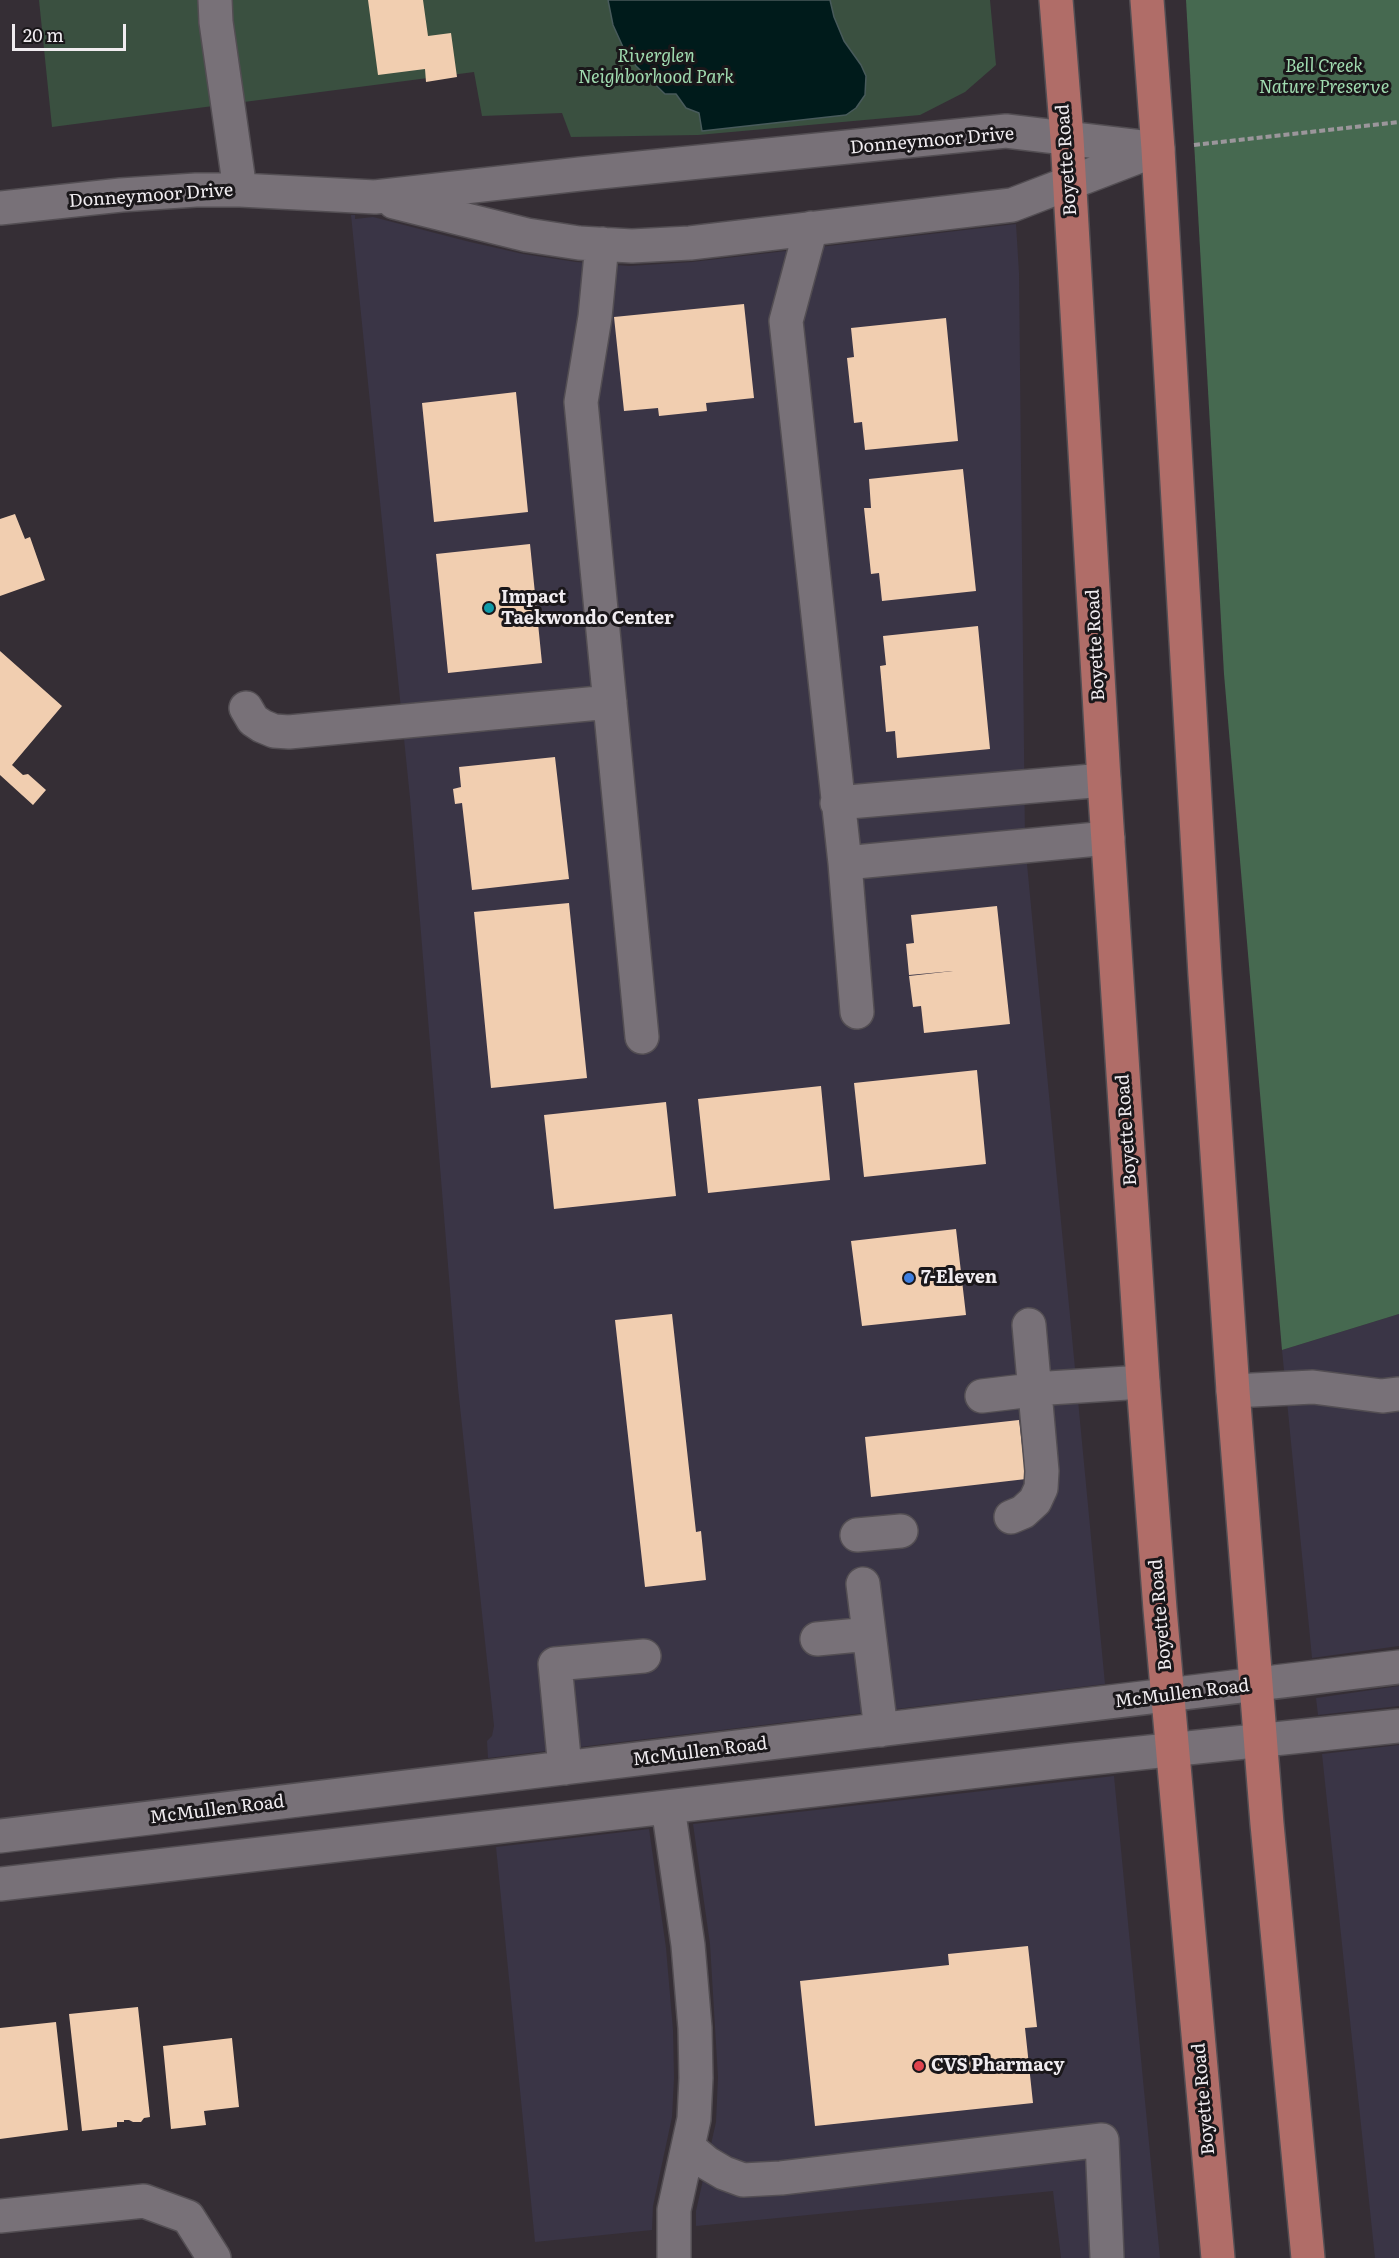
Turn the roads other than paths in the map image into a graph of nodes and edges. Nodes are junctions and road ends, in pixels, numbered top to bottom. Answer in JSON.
{"nodes":[{"id":1,"x":215,"y":0,"type":"edge"},
{"id":2,"x":1056,"y":0,"type":"edge"},
{"id":3,"x":1147,"y":0,"type":"edge"},
{"id":4,"x":1067,"y":138,"type":"junction"},
{"id":5,"x":1158,"y":149,"type":"junction"},
{"id":6,"x":1069,"y":183,"type":"junction"},
{"id":7,"x":240,"y":190,"type":"junction"},
{"id":8,"x":375,"y":197,"type":"junction"},
{"id":9,"x":0,"y":208,"type":"edge"},
{"id":10,"x":811,"y":228,"type":"junction"},
{"id":11,"x":602,"y":244,"type":"junction"},
{"id":12,"x":610,"y":702,"type":"junction"},
{"id":13,"x":246,"y":708,"type":"dead end"},
{"id":14,"x":1104,"y":780,"type":"junction"},
{"id":15,"x":837,"y":803,"type":"junction"},
{"id":16,"x":1108,"y":838,"type":"junction"},
{"id":17,"x":845,"y":863,"type":"junction"},
{"id":18,"x":857,"y":1012,"type":"dead end"},
{"id":19,"x":642,"y":1037,"type":"dead end"},
{"id":20,"x":1029,"y":1325,"type":"dead end"},
{"id":21,"x":1143,"y":1382,"type":"junction"},
{"id":22,"x":1035,"y":1390,"type":"junction"},
{"id":23,"x":1233,"y":1391,"type":"junction"},
{"id":24,"x":1399,"y":1394,"type":"edge"},
{"id":25,"x":982,"y":1396,"type":"dead end"},
{"id":26,"x":1011,"y":1517,"type":"dead end"},
{"id":27,"x":901,"y":1531,"type":"dead end"},
{"id":28,"x":857,"y":1535,"type":"dead end"},
{"id":29,"x":863,"y":1584,"type":"dead end"},
{"id":30,"x":869,"y":1634,"type":"junction"},
{"id":31,"x":817,"y":1639,"type":"dead end"},
{"id":32,"x":644,"y":1656,"type":"dead end"},
{"id":33,"x":1399,"y":1667,"type":"edge"},
{"id":34,"x":1256,"y":1685,"type":"junction"},
{"id":35,"x":1168,"y":1696,"type":"junction"},
{"id":36,"x":1399,"y":1725,"type":"edge"},
{"id":37,"x":880,"y":1730,"type":"junction"},
{"id":38,"x":1260,"y":1742,"type":"junction"},
{"id":39,"x":1173,"y":1750,"type":"junction"},
{"id":40,"x":565,"y":1768,"type":"junction"},
{"id":41,"x":668,"y":1807,"type":"junction"},
{"id":42,"x":0,"y":1836,"type":"edge"},
{"id":43,"x":0,"y":1884,"type":"edge"},
{"id":44,"x":688,"y":2147,"type":"junction"},
{"id":45,"x":0,"y":2216,"type":"edge"},
{"id":46,"x":214,"y":2258,"type":"edge"},
{"id":47,"x":674,"y":2258,"type":"edge"},
{"id":48,"x":1107,"y":2258,"type":"edge"},
{"id":49,"x":1218,"y":2258,"type":"edge"},
{"id":50,"x":1308,"y":2258,"type":"edge"}],
"edges":[{"from":1,"to":7,"type":"street"},
{"from":2,"to":4,"type":"main road","name":"Boyette Road"},
{"from":3,"to":5,"type":"main road"},
{"from":4,"to":5,"type":"street","name":"Donneymoor Drive"},
{"from":4,"to":6,"type":"main road","name":"Boyette Road"},
{"from":4,"to":8,"type":"street","name":"Donneymoor Drive"},
{"from":5,"to":6,"type":"street","name":"Donneymoor Drive"},
{"from":5,"to":23,"type":"main road"},
{"from":6,"to":10,"type":"street","name":"Donneymoor Drive"},
{"from":6,"to":14,"type":"main road","name":"Boyette Road"},
{"from":7,"to":8,"type":"street","name":"Donneymoor Drive"},
{"from":7,"to":9,"type":"street","name":"Donneymoor Drive"},
{"from":8,"to":11,"type":"street","name":"Donneymoor Drive"},
{"from":10,"to":11,"type":"street","name":"Donneymoor Drive"},
{"from":10,"to":15,"type":"street"},
{"from":11,"to":12,"type":"street"},
{"from":12,"to":13,"type":"street"},
{"from":12,"to":19,"type":"street"},
{"from":14,"to":15,"type":"street"},
{"from":14,"to":16,"type":"main road","name":"Boyette Road"},
{"from":15,"to":17,"type":"street"},
{"from":16,"to":17,"type":"street"},
{"from":16,"to":21,"type":"main road","name":"Boyette Road"},
{"from":17,"to":18,"type":"street"},
{"from":20,"to":22,"type":"street"},
{"from":21,"to":22,"type":"street"},
{"from":21,"to":35,"type":"main road","name":"Boyette Road"},
{"from":22,"to":25,"type":"street"},
{"from":22,"to":26,"type":"street"},
{"from":23,"to":24,"type":"street"},
{"from":23,"to":34,"type":"main road"},
{"from":27,"to":28,"type":"street"},
{"from":29,"to":30,"type":"street"},
{"from":30,"to":31,"type":"street"},
{"from":30,"to":37,"type":"street"},
{"from":32,"to":40,"type":"street"},
{"from":33,"to":34,"type":"street","name":"McMullen Road"},
{"from":34,"to":35,"type":"street","name":"McMullen Road"},
{"from":34,"to":38,"type":"main road"},
{"from":35,"to":37,"type":"street","name":"McMullen Road"},
{"from":35,"to":39,"type":"main road","name":"Boyette Road"},
{"from":36,"to":38,"type":"street"},
{"from":37,"to":40,"type":"street","name":"McMullen Road"},
{"from":38,"to":39,"type":"street"},
{"from":38,"to":50,"type":"main road"},
{"from":39,"to":41,"type":"street"},
{"from":39,"to":49,"type":"main road","name":"Boyette Road"},
{"from":40,"to":42,"type":"street","name":"McMullen Road"},
{"from":41,"to":43,"type":"street"},
{"from":41,"to":44,"type":"street"},
{"from":44,"to":47,"type":"street"},
{"from":44,"to":48,"type":"street"},
{"from":45,"to":46,"type":"street"}]}
